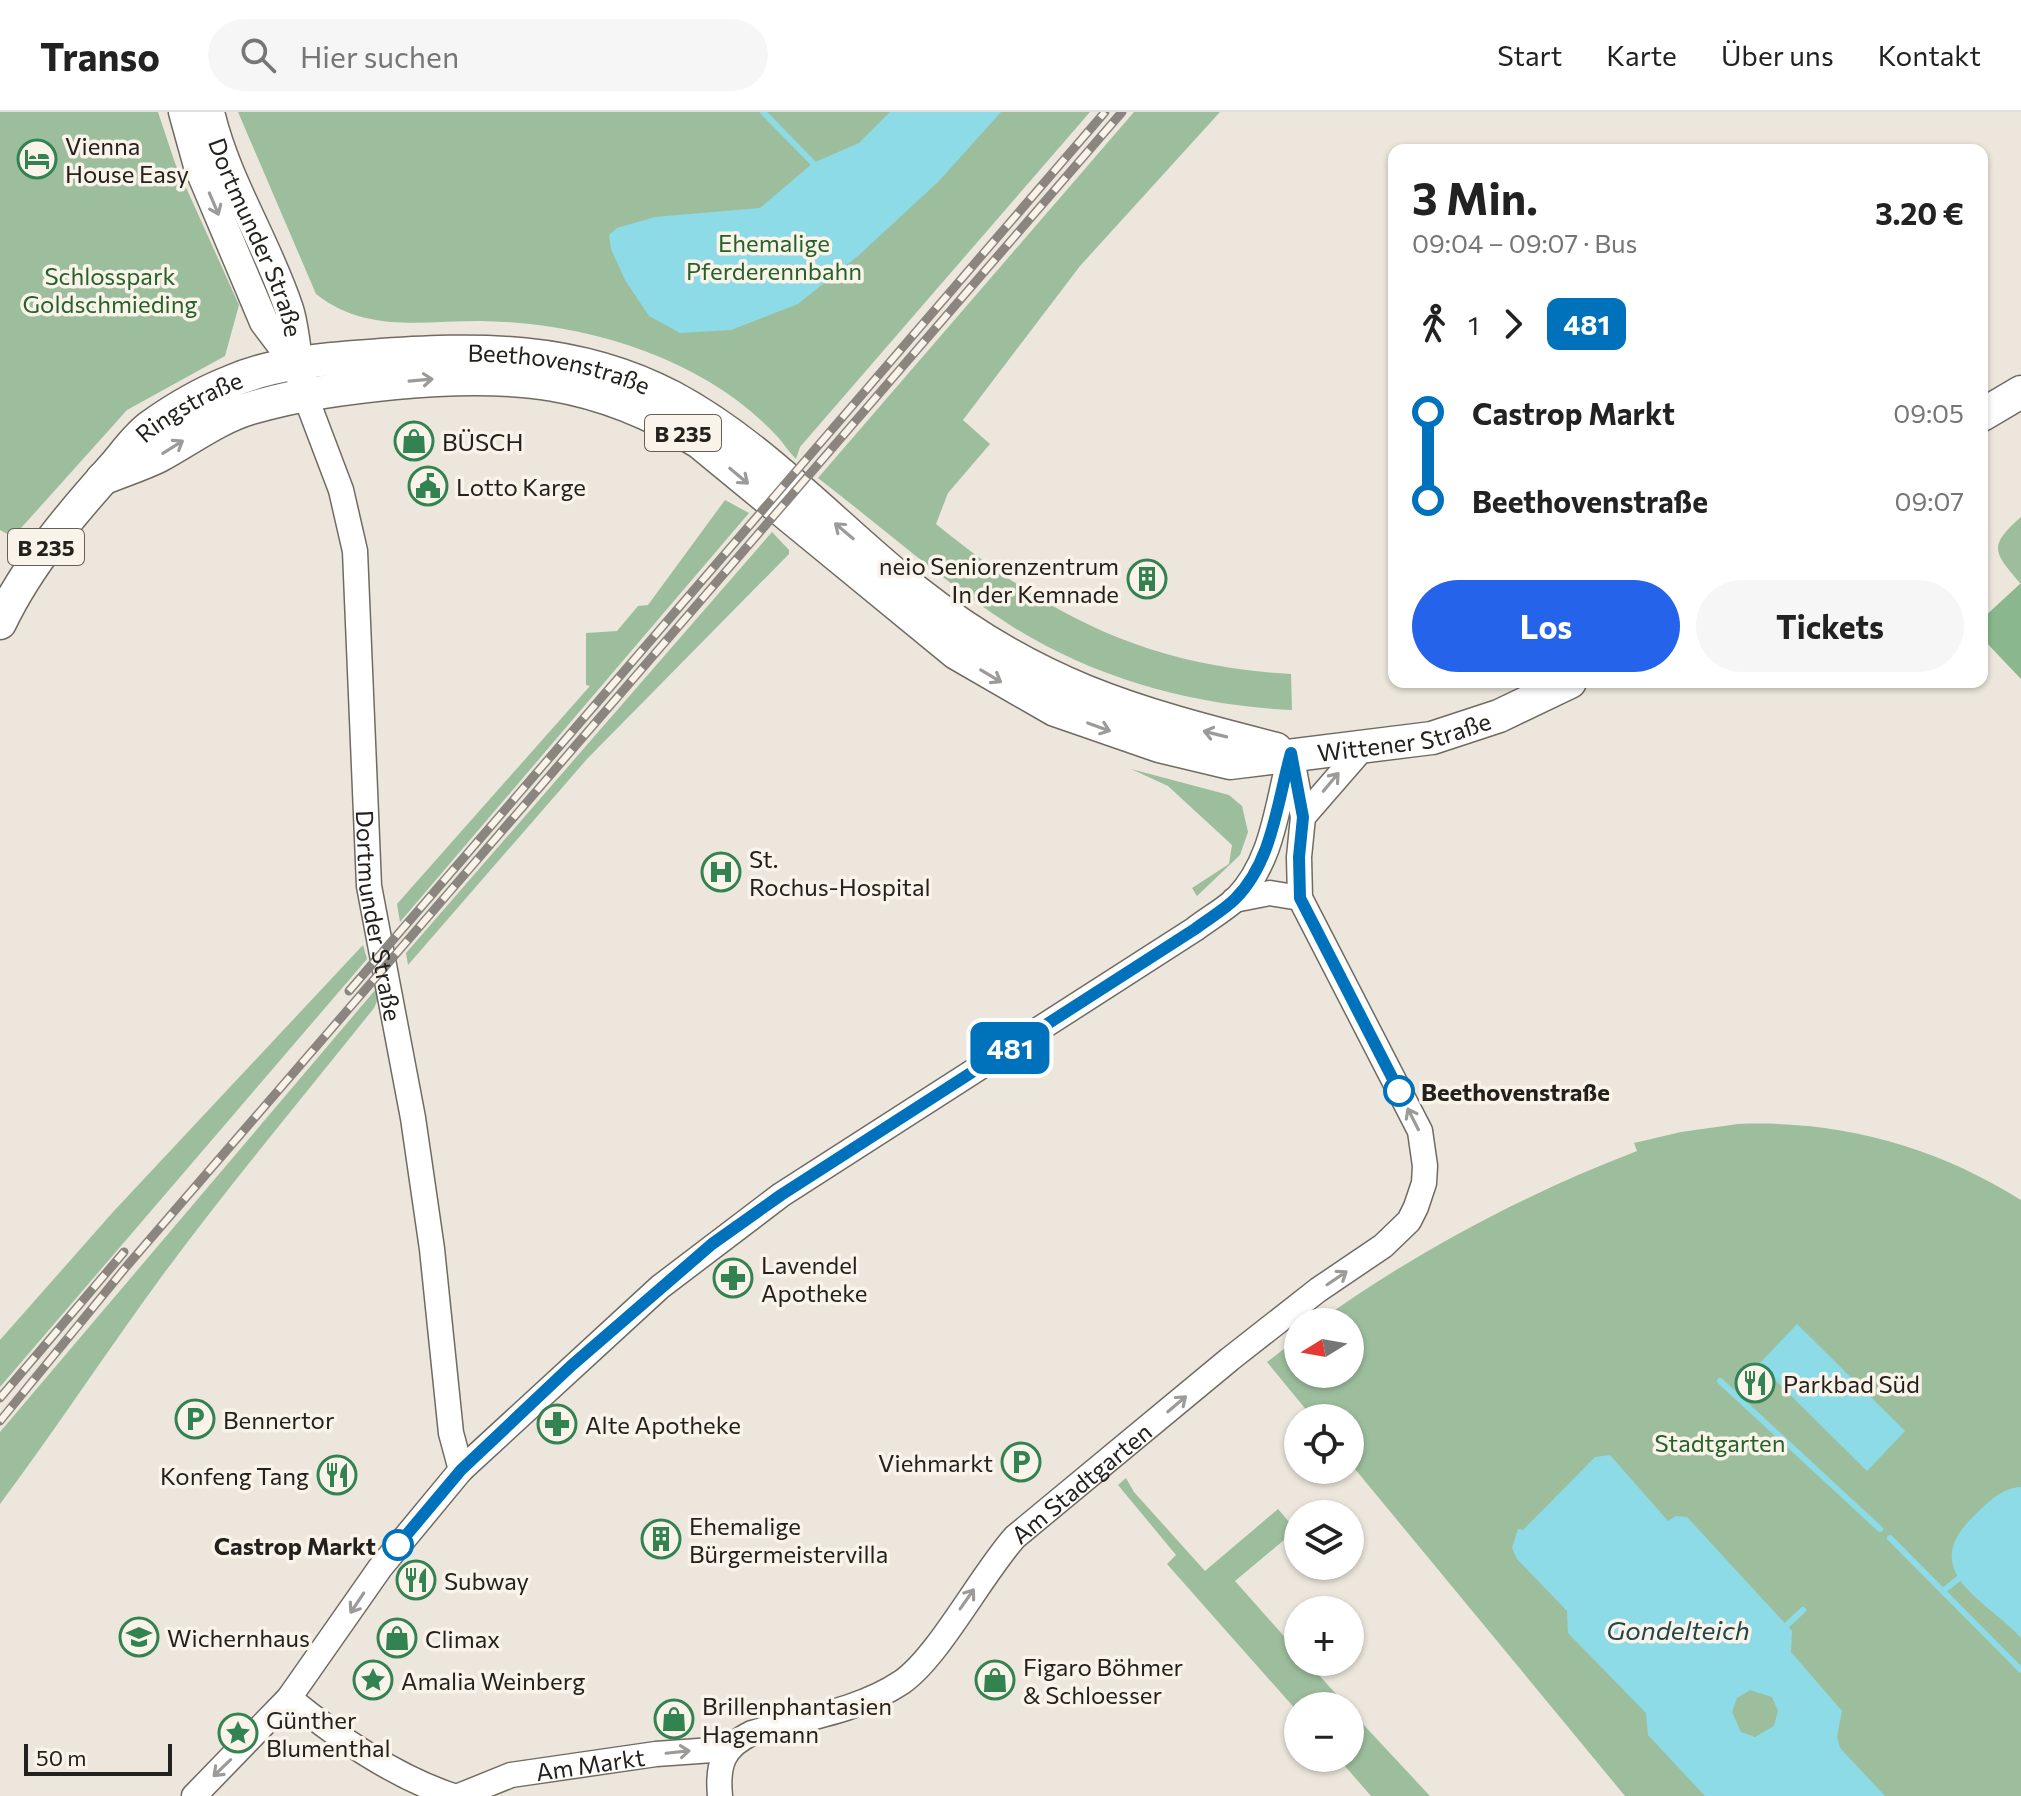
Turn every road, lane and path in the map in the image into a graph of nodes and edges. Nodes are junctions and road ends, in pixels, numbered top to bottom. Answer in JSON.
{"nodes":[{"id":1,"x":183,"y":112,"type":"edge"},
{"id":2,"x":210,"y":112,"type":"edge"},
{"id":3,"x":295,"y":364,"type":"junction"},
{"id":4,"x":2021,"y":392,"type":"edge"},
{"id":5,"x":305,"y":395,"type":"junction"},
{"id":6,"x":1988,"y":411,"type":"edge"},
{"id":7,"x":102,"y":479,"type":"junction"},
{"id":8,"x":0,"y":623,"type":"edge"},
{"id":9,"x":1557,"y":688,"type":"edge"},
{"id":10,"x":1362,"y":749,"type":"junction"},
{"id":11,"x":1291,"y":753,"type":"junction"},
{"id":12,"x":1303,"y":817,"type":"junction"},
{"id":13,"x":1300,"y":898,"type":"junction"},
{"id":14,"x":1234,"y":900,"type":"junction"},
{"id":15,"x":461,"y":1470,"type":"junction"},
{"id":16,"x":289,"y":1698,"type":"junction"},
{"id":17,"x":727,"y":1749,"type":"junction"},
{"id":18,"x":194,"y":1796,"type":"edge"},
{"id":19,"x":453,"y":1796,"type":"edge"},
{"id":20,"x":459,"y":1796,"type":"edge"},
{"id":21,"x":720,"y":1796,"type":"edge"}],
"edges":[{"from":1,"to":3,"type":"main road","name":"Dortmunder Straße","one_way":true},
{"from":2,"to":3,"type":"main road","name":"Dortmunder Straße"},
{"from":3,"to":5,"type":"main road","name":"Dortmunder Straße"},
{"from":3,"to":7,"type":"main road","name":"Ringstraße","number":"B 235"},
{"from":11,"to":3,"type":"main road","name":"Beethovenstraße","number":"B 235","one_way":true},
{"from":4,"to":6,"type":"main road"},
{"from":7,"to":5,"type":"main road","name":"Ringstraße","number":"B 235","one_way":true},
{"from":5,"to":11,"type":"main road","name":"Beethovenstraße","number":"B 235","one_way":true},
{"from":5,"to":15,"type":"street","name":"Dortmunder Straße"},
{"from":7,"to":8,"type":"main road","name":"Ringstraße","number":"B 235"},
{"from":9,"to":10,"type":"main road","name":"Wittener Straße","number":"B 235"},
{"from":10,"to":11,"type":"main road","name":"Wittener Straße","number":"B 235"},
{"from":12,"to":10,"type":"street","one_way":true},
{"from":11,"to":12,"type":"street"},
{"from":11,"to":14,"type":"street","name":"Wittener Straße"},
{"from":12,"to":13,"type":"street"},
{"from":13,"to":14,"type":"street","name":"Wittener Straße"},
{"from":17,"to":13,"type":"street","name":"Am Stadtgarten","one_way":true},
{"from":14,"to":15,"type":"street","name":"Wittener Straße"},
{"from":15,"to":16,"type":"street","name":"Wittener Straße","one_way":true},
{"from":16,"to":18,"type":"street","name":"Wittener Straße","one_way":true},
{"from":16,"to":19,"type":"street"},
{"from":20,"to":17,"type":"street","name":"Am Markt","one_way":true},
{"from":17,"to":21,"type":"street"}]}
